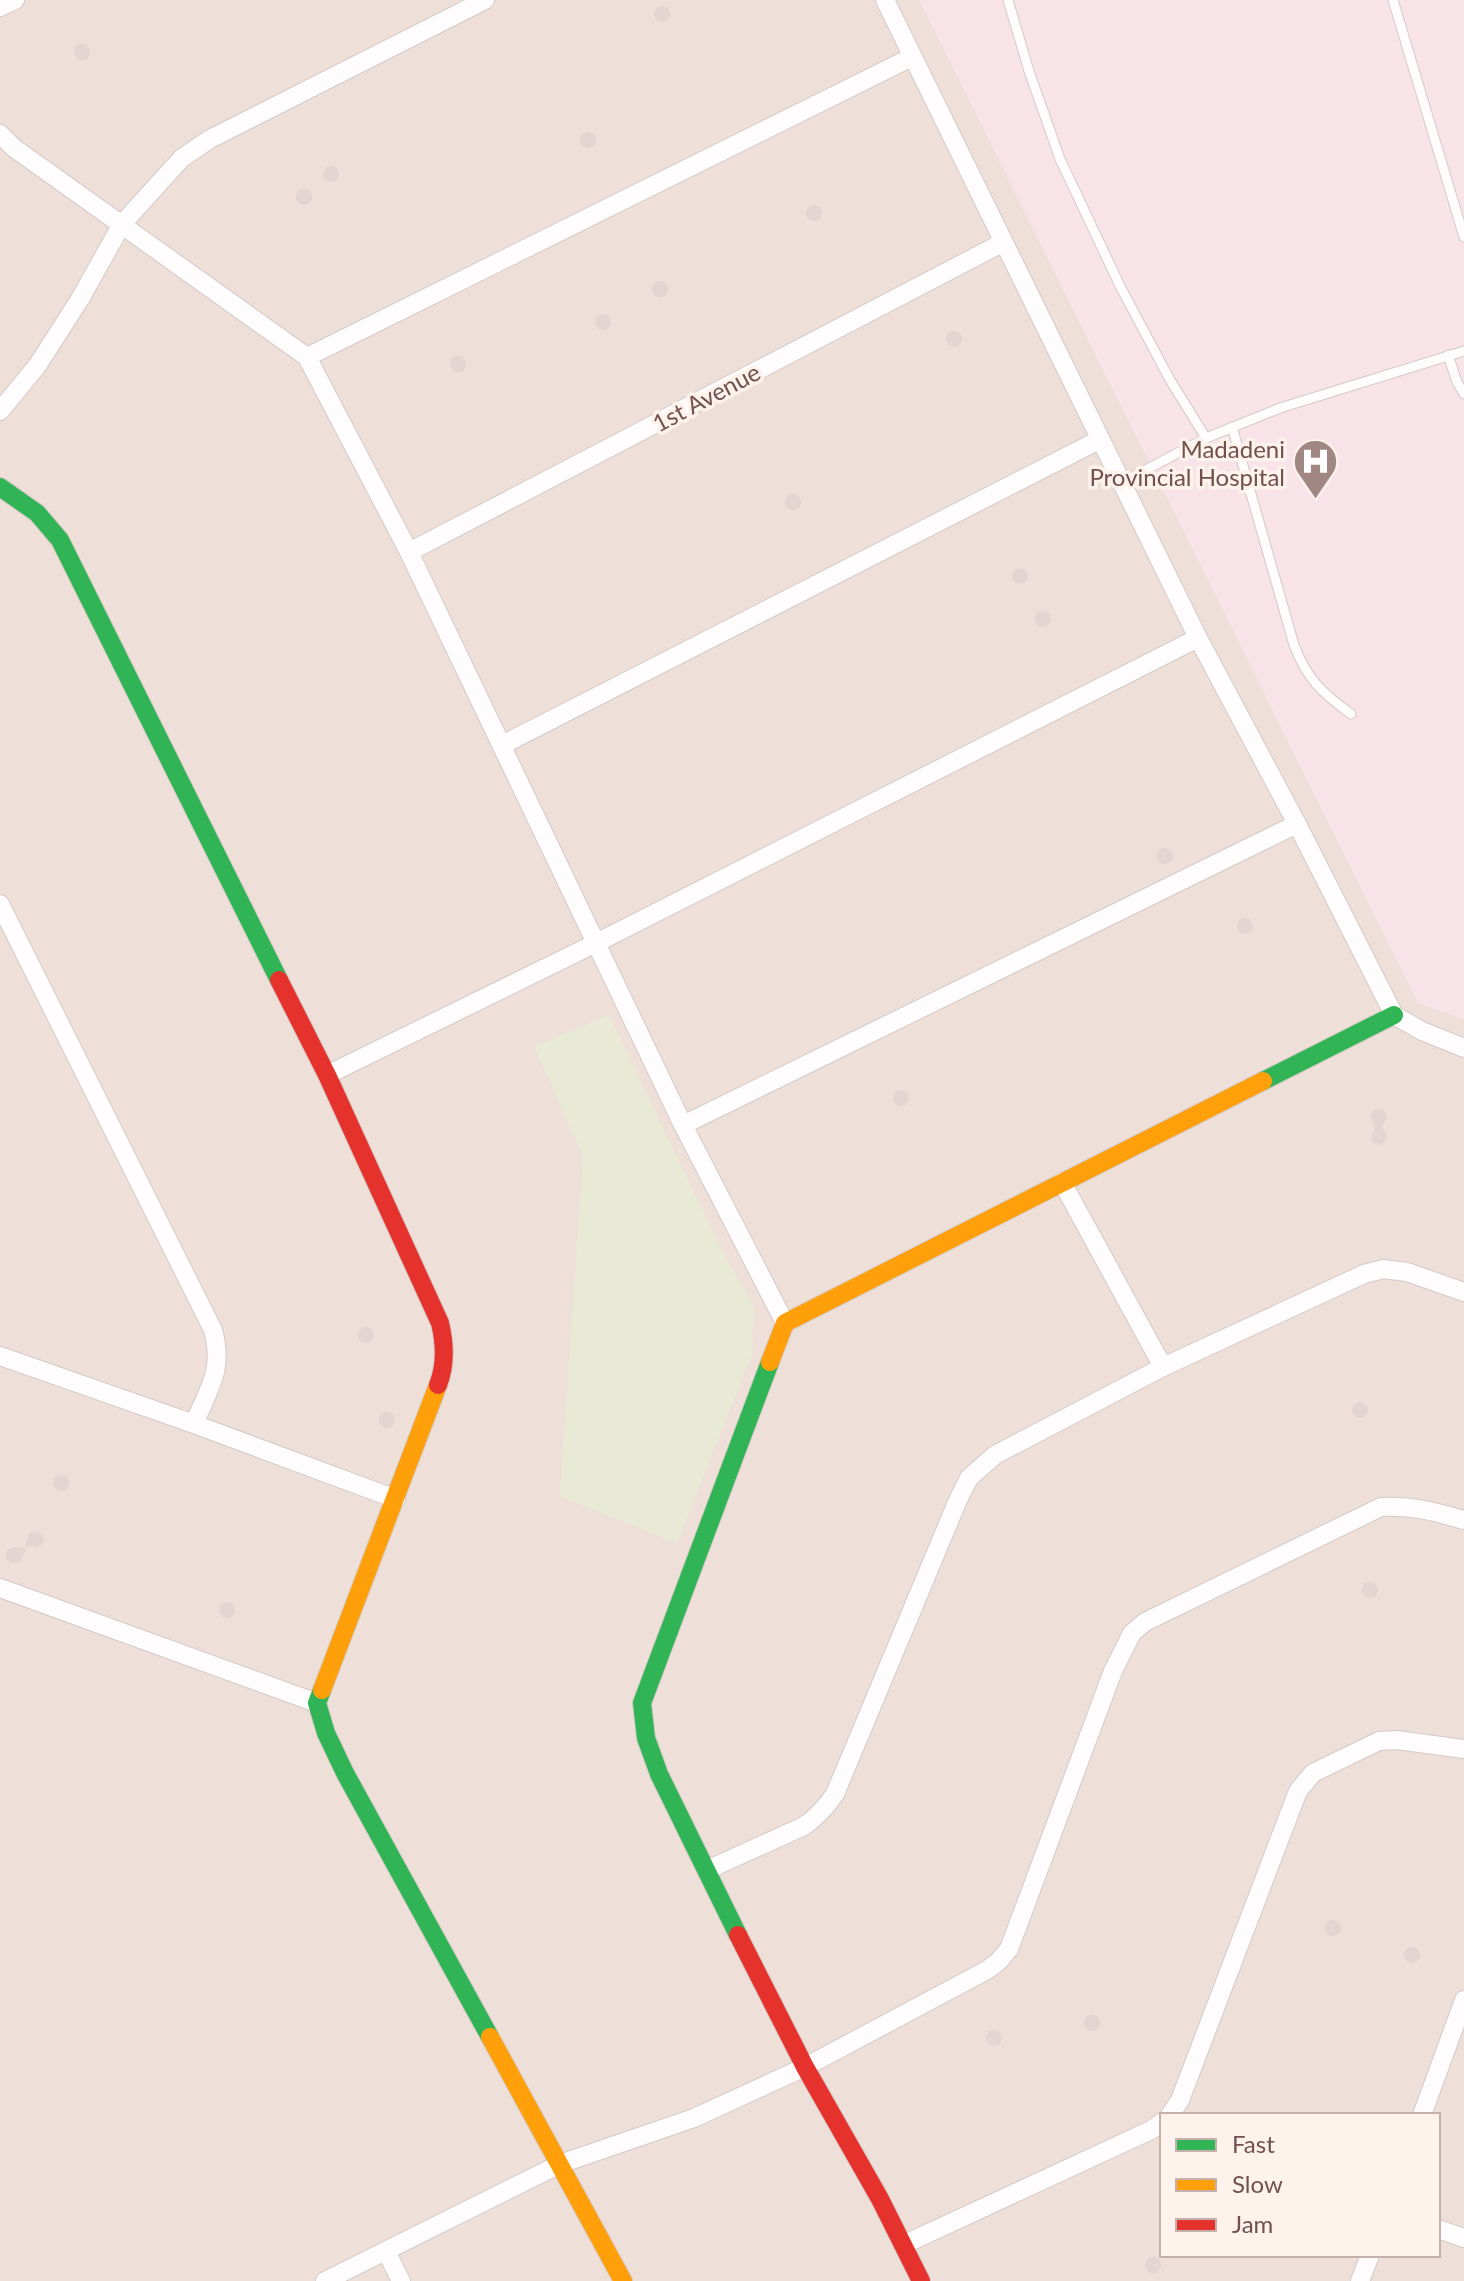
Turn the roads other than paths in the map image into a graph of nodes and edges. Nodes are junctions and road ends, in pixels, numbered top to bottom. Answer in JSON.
{"nodes":[{"id":1,"x":15,"y":0,"type":"edge"},
{"id":2,"x":485,"y":0,"type":"edge"},
{"id":3,"x":885,"y":0,"type":"edge"},
{"id":4,"x":1008,"y":0,"type":"edge"},
{"id":5,"x":1393,"y":0,"type":"edge"},
{"id":6,"x":0,"y":7,"type":"edge"},
{"id":7,"x":912,"y":57,"type":"junction"},
{"id":8,"x":0,"y":134,"type":"edge"},
{"id":9,"x":122,"y":224,"type":"junction"},
{"id":10,"x":1464,"y":237,"type":"edge"},
{"id":11,"x":1002,"y":243,"type":"junction"},
{"id":12,"x":1464,"y":351,"type":"edge"},
{"id":13,"x":1448,"y":355,"type":"junction"},
{"id":14,"x":307,"y":357,"type":"junction"},
{"id":15,"x":1464,"y":394,"type":"edge"},
{"id":16,"x":0,"y":411,"type":"edge"},
{"id":17,"x":1232,"y":427,"type":"junction"},
{"id":18,"x":1206,"y":438,"type":"junction"},
{"id":19,"x":1099,"y":440,"type":"junction"},
{"id":20,"x":1121,"y":483,"type":"junction"},
{"id":21,"x":0,"y":487,"type":"edge"},
{"id":22,"x":409,"y":552,"type":"junction"},
{"id":23,"x":1198,"y":638,"type":"junction"},
{"id":24,"x":1351,"y":714,"type":"dead end"},
{"id":25,"x":502,"y":745,"type":"junction"},
{"id":26,"x":1297,"y":824,"type":"junction"},
{"id":27,"x":0,"y":904,"type":"edge"},
{"id":28,"x":596,"y":943,"type":"junction"},
{"id":29,"x":1394,"y":1015,"type":"junction"},
{"id":30,"x":1464,"y":1048,"type":"edge"},
{"id":31,"x":327,"y":1075,"type":"junction"},
{"id":32,"x":683,"y":1125,"type":"junction"},
{"id":33,"x":1062,"y":1182,"type":"junction"},
{"id":34,"x":1464,"y":1292,"type":"edge"},
{"id":35,"x":785,"y":1323,"type":"junction"},
{"id":36,"x":0,"y":1356,"type":"edge"},
{"id":37,"x":1163,"y":1367,"type":"junction"},
{"id":38,"x":194,"y":1424,"type":"junction"},
{"id":39,"x":396,"y":1499,"type":"junction"},
{"id":40,"x":1464,"y":1520,"type":"edge"},
{"id":41,"x":0,"y":1588,"type":"edge"},
{"id":42,"x":317,"y":1703,"type":"junction"},
{"id":43,"x":1464,"y":1749,"type":"edge"},
{"id":44,"x":707,"y":1870,"type":"junction"},
{"id":45,"x":1464,"y":2000,"type":"edge"},
{"id":46,"x":805,"y":2067,"type":"junction"},
{"id":47,"x":1171,"y":2113,"type":"edge"},
{"id":48,"x":1423,"y":2113,"type":"edge"},
{"id":49,"x":1160,"y":2123,"type":"edge"},
{"id":50,"x":560,"y":2164,"type":"junction"},
{"id":51,"x":1440,"y":2230,"type":"edge"},
{"id":52,"x":1464,"y":2238,"type":"edge"},
{"id":53,"x":905,"y":2244,"type":"junction"},
{"id":54,"x":386,"y":2251,"type":"junction"},
{"id":55,"x":1369,"y":2257,"type":"edge"},
{"id":56,"x":325,"y":2281,"type":"edge"},
{"id":57,"x":401,"y":2281,"type":"edge"},
{"id":58,"x":623,"y":2281,"type":"edge"},
{"id":59,"x":921,"y":2281,"type":"edge"},
{"id":60,"x":1360,"y":2281,"type":"edge"}],
"edges":[{"from":1,"to":6,"type":"street"},
{"from":2,"to":9,"type":"street"},
{"from":3,"to":7,"type":"street"},
{"from":4,"to":18,"type":"lane"},
{"from":5,"to":10,"type":"lane"},
{"from":7,"to":11,"type":"street"},
{"from":7,"to":14,"type":"street"},
{"from":8,"to":9,"type":"street"},
{"from":9,"to":14,"type":"street"},
{"from":9,"to":16,"type":"street"},
{"from":11,"to":19,"type":"street"},
{"from":11,"to":22,"type":"street","name":"1st Avenue"},
{"from":12,"to":13,"type":"lane"},
{"from":13,"to":15,"type":"lane"},
{"from":13,"to":17,"type":"lane"},
{"from":14,"to":22,"type":"street"},
{"from":17,"to":18,"type":"lane"},
{"from":17,"to":24,"type":"lane"},
{"from":18,"to":20,"type":"lane"},
{"from":19,"to":20,"type":"street"},
{"from":19,"to":25,"type":"street"},
{"from":20,"to":23,"type":"street"},
{"from":21,"to":31,"type":"street"},
{"from":22,"to":25,"type":"street"},
{"from":23,"to":26,"type":"street"},
{"from":23,"to":28,"type":"street"},
{"from":25,"to":28,"type":"street"},
{"from":26,"to":29,"type":"street"},
{"from":26,"to":32,"type":"street"},
{"from":27,"to":38,"type":"street"},
{"from":28,"to":31,"type":"street"},
{"from":28,"to":32,"type":"street"},
{"from":29,"to":30,"type":"street"},
{"from":29,"to":33,"type":"street"},
{"from":31,"to":39,"type":"street"},
{"from":32,"to":35,"type":"street"},
{"from":33,"to":35,"type":"street"},
{"from":33,"to":37,"type":"street"},
{"from":34,"to":37,"type":"street"},
{"from":35,"to":44,"type":"street"},
{"from":36,"to":38,"type":"street"},
{"from":37,"to":44,"type":"street"},
{"from":38,"to":39,"type":"street"},
{"from":39,"to":42,"type":"street"},
{"from":40,"to":46,"type":"street"},
{"from":41,"to":42,"type":"street"},
{"from":42,"to":50,"type":"street"},
{"from":43,"to":47,"type":"street"},
{"from":44,"to":46,"type":"street"},
{"from":45,"to":48,"type":"street"},
{"from":46,"to":50,"type":"street"},
{"from":46,"to":53,"type":"street"},
{"from":49,"to":53,"type":"street"},
{"from":50,"to":54,"type":"street"},
{"from":50,"to":58,"type":"street"},
{"from":51,"to":52,"type":"street"},
{"from":53,"to":59,"type":"street"},
{"from":54,"to":56,"type":"street"},
{"from":54,"to":57,"type":"street"},
{"from":55,"to":60,"type":"street"}]}
